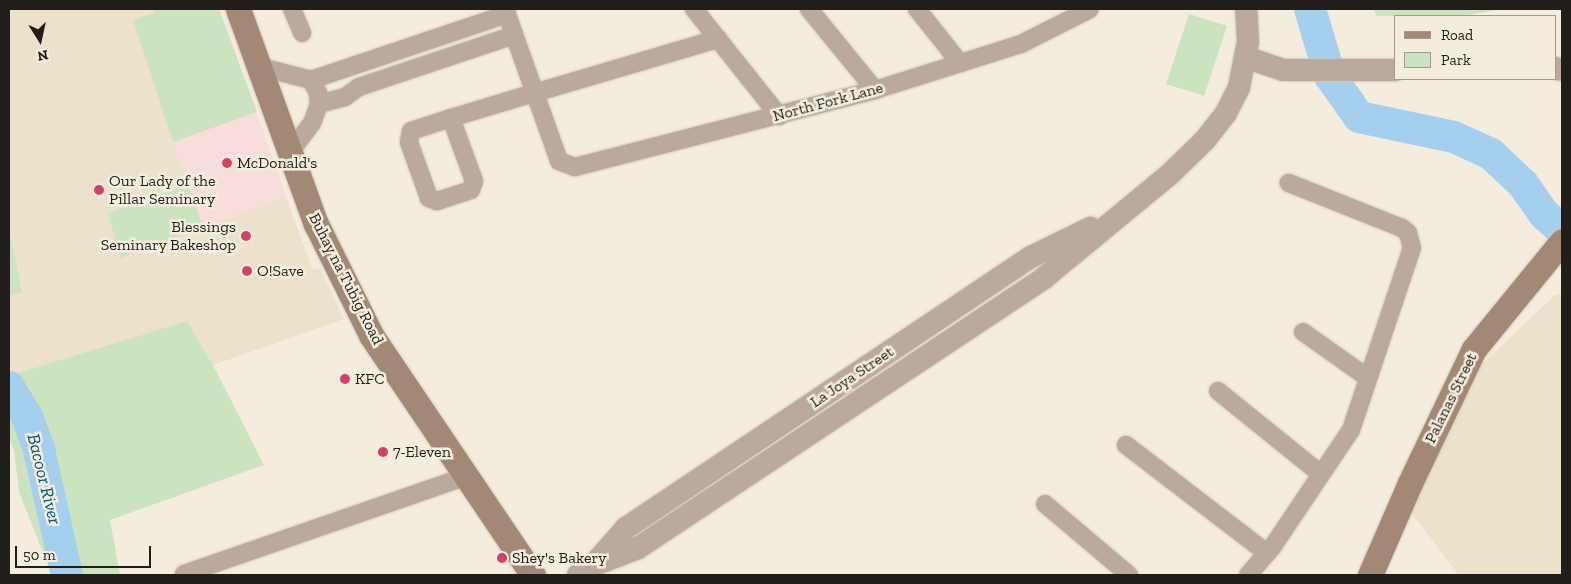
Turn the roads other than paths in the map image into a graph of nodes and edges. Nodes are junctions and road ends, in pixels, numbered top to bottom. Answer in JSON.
{"nodes":[{"id":1,"x":238,"y":9,"type":"edge"},
{"id":2,"x":292,"y":9,"type":"edge"},
{"id":3,"x":694,"y":9,"type":"edge"},
{"id":4,"x":809,"y":9,"type":"edge"},
{"id":5,"x":916,"y":9,"type":"edge"},
{"id":6,"x":1090,"y":9,"type":"edge"},
{"id":7,"x":1246,"y":9,"type":"edge"},
{"id":8,"x":506,"y":11,"type":"edge"},
{"id":9,"x":302,"y":33,"type":"dead end"},
{"id":10,"x":514,"y":35,"type":"junction"},
{"id":11,"x":718,"y":39,"type":"junction"},
{"id":12,"x":1247,"y":49,"type":"junction"},
{"id":13,"x":960,"y":64,"type":"junction"},
{"id":14,"x":257,"y":66,"type":"junction"},
{"id":15,"x":1394,"y":70,"type":"edge"},
{"id":16,"x":311,"y":80,"type":"junction"},
{"id":17,"x":875,"y":90,"type":"junction"},
{"id":18,"x":534,"y":93,"type":"junction"},
{"id":19,"x":319,"y":104,"type":"junction"},
{"id":20,"x":779,"y":116,"type":"junction"},
{"id":21,"x":451,"y":118,"type":"junction"},
{"id":22,"x":289,"y":153,"type":"junction"},
{"id":23,"x":1289,"y":183,"type":"dead end"},
{"id":24,"x":1562,"y":241,"type":"edge"},
{"id":25,"x":1302,"y":332,"type":"dead end"},
{"id":26,"x":1368,"y":378,"type":"junction"},
{"id":27,"x":1218,"y":391,"type":"dead end"},
{"id":28,"x":1126,"y":445,"type":"dead end"},
{"id":29,"x":1321,"y":474,"type":"junction"},
{"id":30,"x":467,"y":476,"type":"junction"},
{"id":31,"x":1045,"y":504,"type":"dead end"},
{"id":32,"x":1267,"y":554,"type":"junction"},
{"id":33,"x":586,"y":570,"type":"edge"},
{"id":34,"x":184,"y":574,"type":"dead end"},
{"id":35,"x":533,"y":575,"type":"edge"},
{"id":36,"x":1129,"y":575,"type":"edge"},
{"id":37,"x":1248,"y":575,"type":"edge"},
{"id":38,"x":1370,"y":575,"type":"edge"}],
"edges":[{"from":1,"to":14,"type":"main road","name":"Buhay na Tubig Road"},
{"from":2,"to":9,"type":"street"},
{"from":3,"to":11,"type":"street"},
{"from":4,"to":17,"type":"street"},
{"from":5,"to":13,"type":"street"},
{"from":6,"to":13,"type":"street","name":"North Fork Lane"},
{"from":7,"to":12,"type":"street","name":"La Joya Street"},
{"from":8,"to":10,"type":"street"},
{"from":8,"to":16,"type":"street"},
{"from":10,"to":18,"type":"street"},
{"from":10,"to":19,"type":"street"},
{"from":11,"to":18,"type":"street"},
{"from":11,"to":20,"type":"street"},
{"from":12,"to":15,"type":"street"},
{"from":12,"to":33,"type":"street","name":"La Joya Street"},
{"from":13,"to":17,"type":"street","name":"North Fork Lane"},
{"from":14,"to":16,"type":"street"},
{"from":14,"to":22,"type":"main road","name":"Buhay na Tubig Road"},
{"from":16,"to":19,"type":"street"},
{"from":17,"to":20,"type":"street","name":"North Fork Lane"},
{"from":18,"to":20,"type":"street","name":"North Fork Lane"},
{"from":18,"to":21,"type":"street"},
{"from":19,"to":22,"type":"street"},
{"from":21,"to":21,"type":"street"},
{"from":22,"to":30,"type":"main road","name":"Buhay na Tubig Road"},
{"from":23,"to":26,"type":"street"},
{"from":24,"to":38,"type":"main road","name":"Palanas Street"},
{"from":25,"to":26,"type":"street"},
{"from":26,"to":29,"type":"street"},
{"from":27,"to":29,"type":"street"},
{"from":28,"to":32,"type":"street"},
{"from":29,"to":32,"type":"street"},
{"from":30,"to":34,"type":"street"},
{"from":30,"to":35,"type":"main road","name":"Buhay na Tubig Road"},
{"from":31,"to":36,"type":"street"},
{"from":32,"to":37,"type":"street"}]}
